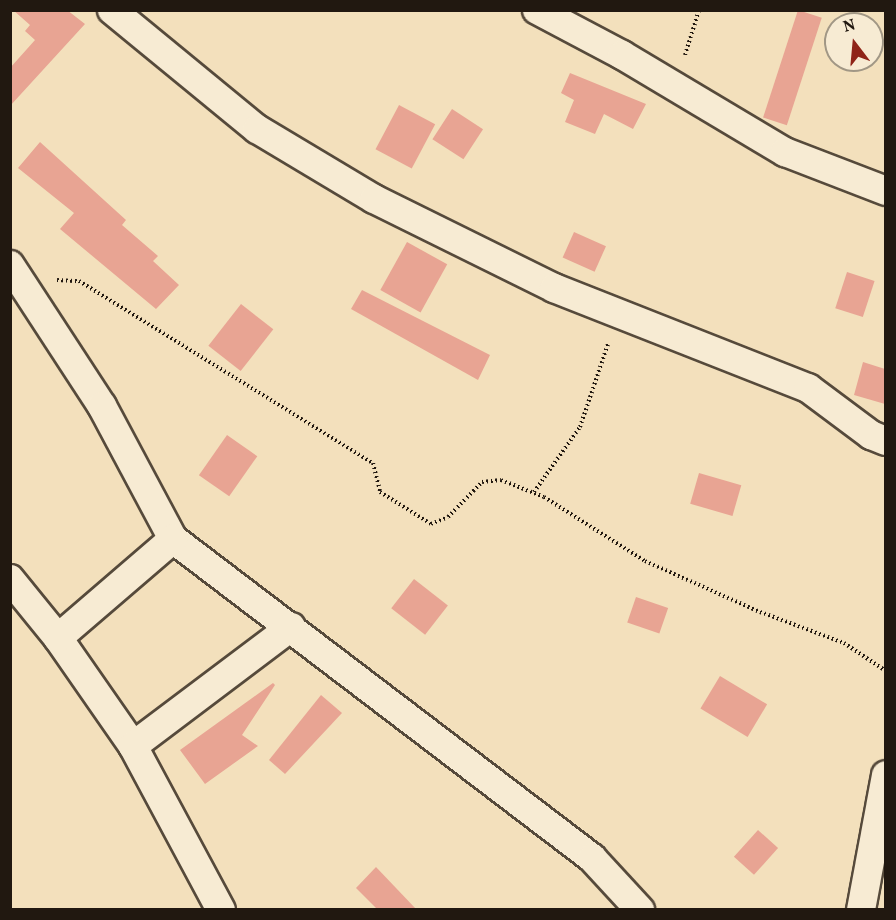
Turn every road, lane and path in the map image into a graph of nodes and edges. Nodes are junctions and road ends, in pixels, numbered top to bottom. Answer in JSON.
{"nodes":[{"id":1,"x":112,"y":10,"type":"edge"},
{"id":2,"x":537,"y":10,"type":"edge"},
{"id":3,"x":699,"y":10,"type":"edge"},
{"id":4,"x":674,"y":87,"type":"junction"},
{"id":5,"x":885,"y":191,"type":"edge"},
{"id":6,"x":15,"y":272,"type":"edge"},
{"id":7,"x":619,"y":313,"type":"junction"},
{"id":8,"x":885,"y":441,"type":"edge"},
{"id":9,"x":534,"y":492,"type":"junction"},
{"id":10,"x":173,"y":539,"type":"junction"},
{"id":11,"x":10,"y":579,"type":"edge"},
{"id":12,"x":291,"y":627,"type":"junction"},
{"id":13,"x":58,"y":638,"type":"junction"},
{"id":14,"x":885,"y":671,"type":"edge"},
{"id":15,"x":133,"y":746,"type":"junction"},
{"id":16,"x":885,"y":775,"type":"edge"},
{"id":17,"x":221,"y":909,"type":"edge"},
{"id":18,"x":640,"y":909,"type":"edge"},
{"id":19,"x":861,"y":909,"type":"edge"}],
"edges":[{"from":1,"to":7,"type":"street"},
{"from":2,"to":4,"type":"street"},
{"from":3,"to":4,"type":"path"},
{"from":4,"to":5,"type":"street"},
{"from":6,"to":9,"type":"path"},
{"from":6,"to":10,"type":"street"},
{"from":7,"to":8,"type":"street"},
{"from":7,"to":9,"type":"path"},
{"from":9,"to":14,"type":"path"},
{"from":10,"to":12,"type":"street"},
{"from":10,"to":13,"type":"street"},
{"from":11,"to":13,"type":"street"},
{"from":12,"to":15,"type":"street"},
{"from":12,"to":18,"type":"street"},
{"from":13,"to":15,"type":"street"},
{"from":15,"to":17,"type":"street"},
{"from":16,"to":19,"type":"street"}]}
